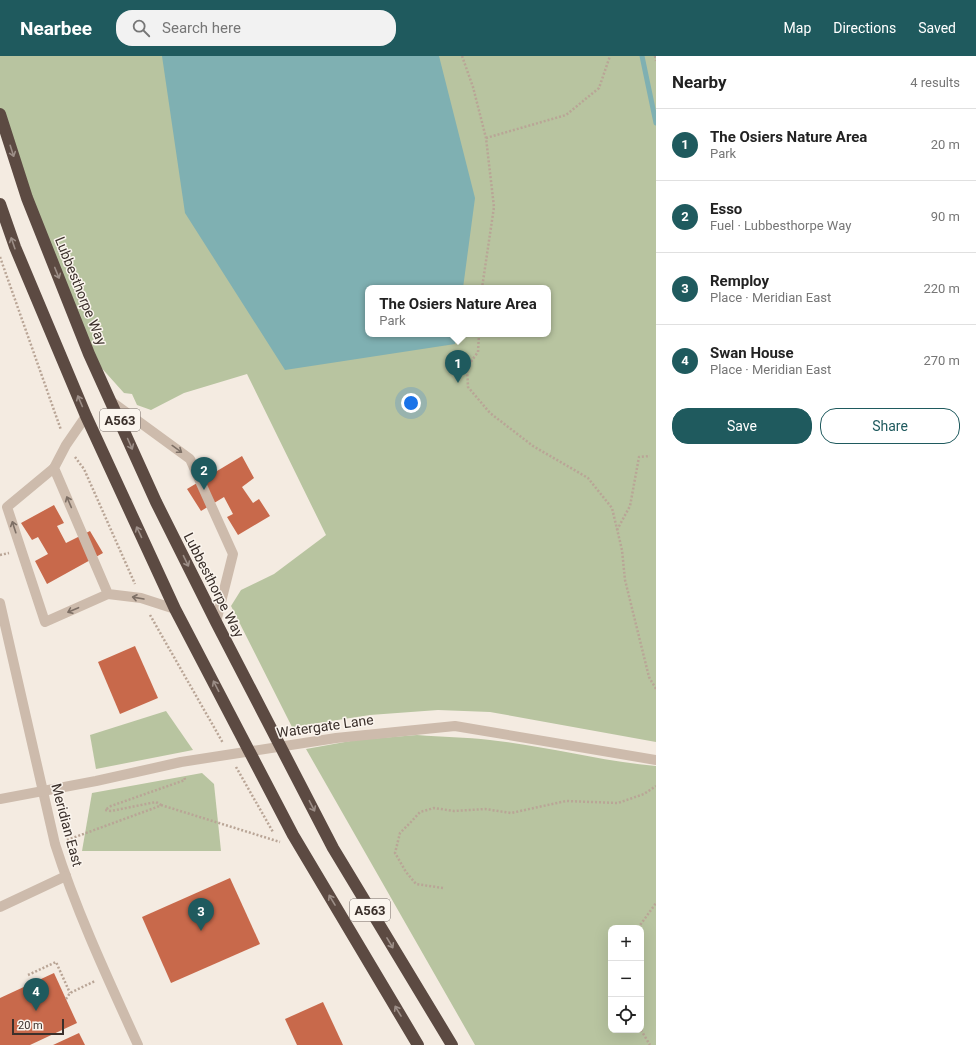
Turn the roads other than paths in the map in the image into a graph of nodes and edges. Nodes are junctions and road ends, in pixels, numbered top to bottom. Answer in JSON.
{"nodes":[{"id":1,"x":0,"y":114,"type":"edge"},
{"id":2,"x":0,"y":204,"type":"edge"},
{"id":3,"x":112,"y":402,"type":"junction"},
{"id":4,"x":86,"y":416,"type":"junction"},
{"id":5,"x":54,"y":468,"type":"junction"},
{"id":6,"x":108,"y":594,"type":"junction"},
{"id":7,"x":0,"y":603,"type":"edge"},
{"id":8,"x":176,"y":608,"type":"junction"},
{"id":9,"x":216,"y":622,"type":"junction"},
{"id":10,"x":656,"y":760,"type":"edge"},
{"id":11,"x":0,"y":798,"type":"edge"},
{"id":12,"x":66,"y":876,"type":"junction"},
{"id":13,"x":0,"y":907,"type":"edge"},
{"id":14,"x":138,"y":1045,"type":"edge"},
{"id":15,"x":418,"y":1045,"type":"edge"},
{"id":16,"x":452,"y":1045,"type":"edge"}],
"edges":[{"from":1,"to":3,"type":"highway","name":"Lubbesthorpe Way","number":"A563","one_way":true},
{"from":4,"to":2,"type":"highway","number":"A563","one_way":true},
{"from":3,"to":9,"type":"highway","name":"Lubbesthorpe Way","number":"A563","one_way":true},
{"from":3,"to":9,"type":"street","one_way":true},
{"from":4,"to":5,"type":"street"},
{"from":8,"to":4,"type":"highway","number":"A563","one_way":true},
{"from":6,"to":5,"type":"street","one_way":true},
{"from":6,"to":5,"type":"street","one_way":true},
{"from":8,"to":6,"type":"street","one_way":true},
{"from":7,"to":12,"type":"street","name":"Meridian East"},
{"from":15,"to":8,"type":"highway","number":"A563","one_way":true},
{"from":9,"to":16,"type":"highway","name":"Lubbesthorpe Way","number":"A563","one_way":true},
{"from":10,"to":11,"type":"street","name":"Watergate Lane"},
{"from":12,"to":13,"type":"street"},
{"from":12,"to":14,"type":"street","name":"Meridian East"}]}
